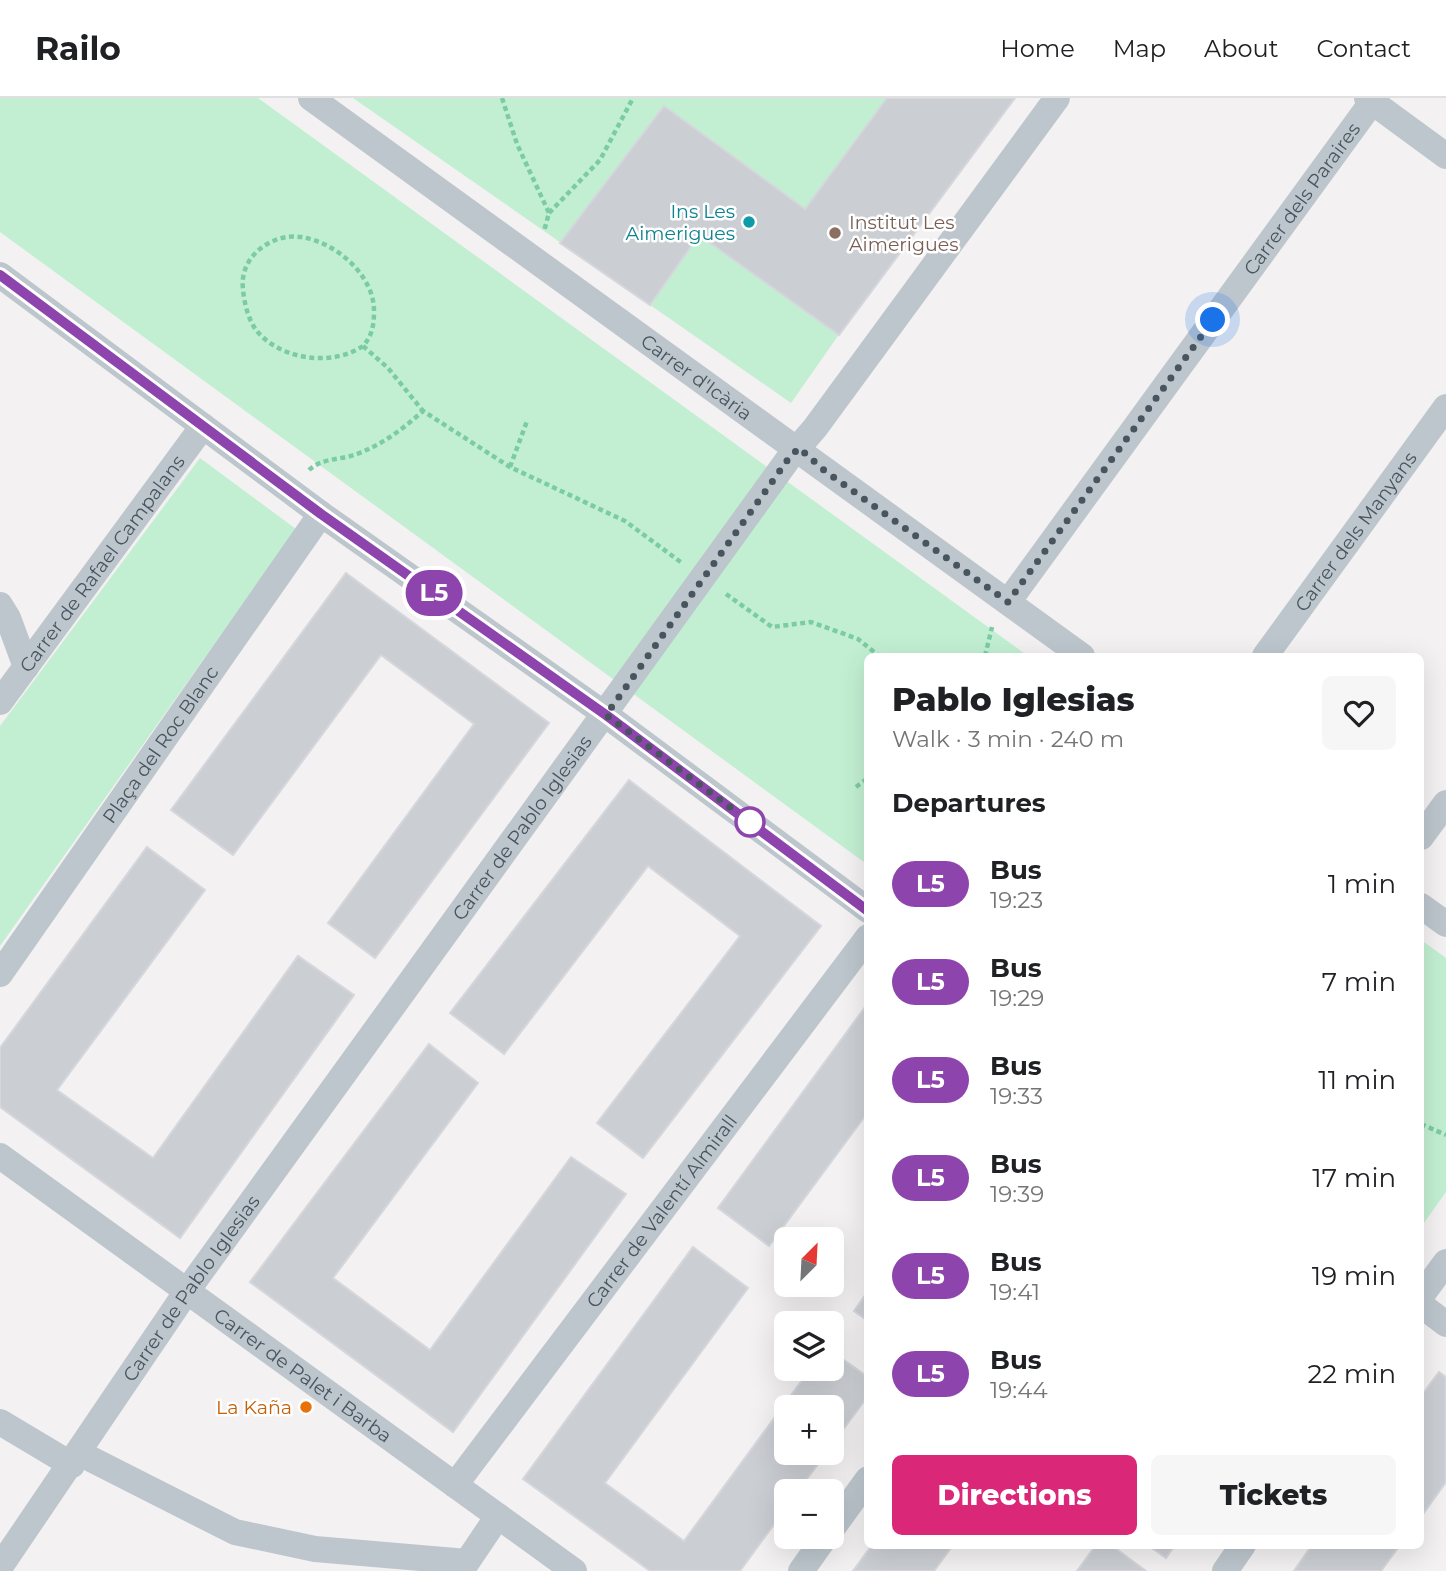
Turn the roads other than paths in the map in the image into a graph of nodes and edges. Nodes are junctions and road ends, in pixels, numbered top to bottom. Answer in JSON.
{"nodes":[{"id":1,"x":311,"y":98,"type":"edge"},
{"id":2,"x":1057,"y":98,"type":"edge"},
{"id":3,"x":1369,"y":100,"type":"edge"},
{"id":4,"x":1446,"y":156,"type":"edge"},
{"id":5,"x":0,"y":275,"type":"edge"},
{"id":6,"x":1446,"y":407,"type":"edge"},
{"id":7,"x":203,"y":426,"type":"junction"},
{"id":8,"x":799,"y":448,"type":"junction"},
{"id":9,"x":321,"y":514,"type":"junction"},
{"id":10,"x":1008,"y":602,"type":"junction"},
{"id":11,"x":0,"y":605,"type":"edge"},
{"id":12,"x":1078,"y":653,"type":"edge"},
{"id":13,"x":1267,"y":653,"type":"edge"},
{"id":14,"x":26,"y":667,"type":"junction"},
{"id":15,"x":0,"y":702,"type":"edge"},
{"id":16,"x":606,"y":715,"type":"junction"},
{"id":17,"x":1446,"y":803,"type":"edge"},
{"id":18,"x":1424,"y":832,"type":"edge"},
{"id":19,"x":864,"y":908,"type":"edge"},
{"id":20,"x":1424,"y":908,"type":"edge"},
{"id":21,"x":1446,"y":924,"type":"edge"},
{"id":22,"x":864,"y":942,"type":"edge"},
{"id":23,"x":0,"y":974,"type":"edge"},
{"id":24,"x":0,"y":1156,"type":"edge"},
{"id":25,"x":1446,"y":1262,"type":"edge"},
{"id":26,"x":187,"y":1291,"type":"junction"},
{"id":27,"x":1424,"y":1292,"type":"edge"},
{"id":28,"x":1424,"y":1308,"type":"edge"},
{"id":29,"x":1446,"y":1324,"type":"edge"},
{"id":30,"x":0,"y":1422,"type":"edge"},
{"id":31,"x":76,"y":1459,"type":"junction"},
{"id":32,"x":455,"y":1485,"type":"junction"},
{"id":33,"x":864,"y":1485,"type":"edge"},
{"id":34,"x":844,"y":1512,"type":"edge"},
{"id":35,"x":498,"y":1516,"type":"junction"},
{"id":36,"x":817,"y":1549,"type":"edge"},
{"id":37,"x":1240,"y":1549,"type":"edge"},
{"id":38,"x":0,"y":1567,"type":"edge"},
{"id":39,"x":574,"y":1571,"type":"edge"},
{"id":40,"x":801,"y":1571,"type":"edge"},
{"id":41,"x":1225,"y":1571,"type":"edge"}],
"edges":[{"from":1,"to":8,"type":"street","name":"Carrer d'Icària"},
{"from":2,"to":8,"type":"street","name":"Carrer de Pablo Iglesias"},
{"from":3,"to":4,"type":"street"},
{"from":3,"to":10,"type":"street","name":"Carrer dels Paraires"},
{"from":5,"to":7,"type":"street"},
{"from":6,"to":13,"type":"street","name":"Carrer dels Manyans"},
{"from":7,"to":9,"type":"street"},
{"from":7,"to":14,"type":"street","name":"Carrer de Rafael Campalans"},
{"from":8,"to":10,"type":"street","name":"Carrer d'Icària"},
{"from":8,"to":16,"type":"street","name":"Carrer de Pablo Iglesias"},
{"from":9,"to":16,"type":"street"},
{"from":9,"to":23,"type":"street","name":"Plaça del Roc Blanc"},
{"from":10,"to":12,"type":"street","name":"Carrer d'Icària"},
{"from":11,"to":14,"type":"street"},
{"from":14,"to":15,"type":"street","name":"Carrer de Rafael Campalans"},
{"from":16,"to":19,"type":"street"},
{"from":16,"to":26,"type":"street","name":"Carrer de Pablo Iglesias"},
{"from":17,"to":18,"type":"street"},
{"from":20,"to":21,"type":"street"},
{"from":22,"to":32,"type":"street","name":"Carrer de Valentí Almirall"},
{"from":24,"to":26,"type":"street","name":"Carrer de Palet i Barba"},
{"from":25,"to":27,"type":"street"},
{"from":26,"to":31,"type":"street","name":"Carrer de Pablo Iglesias"},
{"from":26,"to":32,"type":"street","name":"Carrer de Palet i Barba"},
{"from":28,"to":29,"type":"street"},
{"from":30,"to":31,"type":"street"},
{"from":31,"to":35,"type":"street"},
{"from":31,"to":38,"type":"street","name":"Carrer de Pablo Iglesias"},
{"from":32,"to":35,"type":"street","name":"Carrer de Palet i Barba"},
{"from":33,"to":34,"type":"street"},
{"from":35,"to":39,"type":"street","name":"Carrer de Palet i Barba"},
{"from":36,"to":40,"type":"street"},
{"from":37,"to":41,"type":"street"}]}
